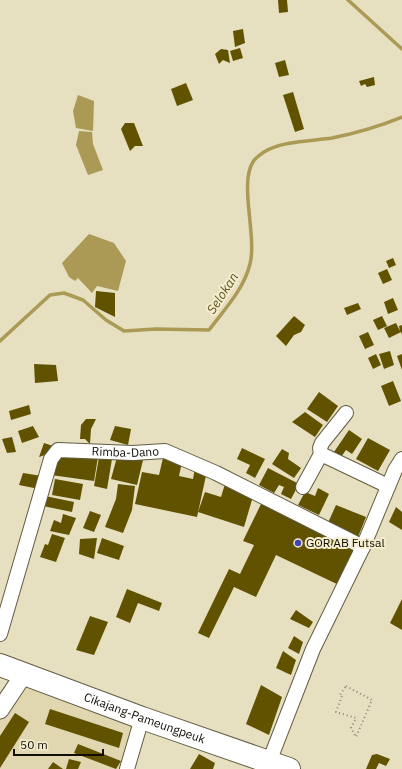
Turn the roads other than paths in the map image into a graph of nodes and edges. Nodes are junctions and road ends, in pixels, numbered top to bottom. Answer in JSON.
{"nodes":[{"id":1,"x":346,"y":413,"type":"dead end"},
{"id":2,"x":321,"y":454,"type":"junction"},
{"id":3,"x":402,"y":459,"type":"edge"},
{"id":4,"x":388,"y":486,"type":"junction"},
{"id":5,"x":303,"y":487,"type":"dead end"},
{"id":6,"x":363,"y":547,"type":"junction"},
{"id":7,"x":0,"y":634,"type":"edge"},
{"id":8,"x":0,"y":665,"type":"edge"},
{"id":9,"x":24,"y":674,"type":"junction"},
{"id":10,"x":0,"y":710,"type":"edge"},
{"id":11,"x":142,"y":718,"type":"junction"},
{"id":12,"x":279,"y":765,"type":"edge"},
{"id":13,"x":127,"y":769,"type":"edge"}],
"edges":[{"from":1,"to":2,"type":"street"},
{"from":2,"to":4,"type":"street"},
{"from":2,"to":5,"type":"street"},
{"from":3,"to":4,"type":"street"},
{"from":4,"to":6,"type":"street"},
{"from":6,"to":7,"type":"street","name":"Rimba-Dano"},
{"from":6,"to":12,"type":"street"},
{"from":8,"to":9,"type":"main road","name":"Cikajang-Pameungpeuk"},
{"from":9,"to":10,"type":"street"},
{"from":9,"to":11,"type":"main road","name":"Cikajang-Pameungpeuk"},
{"from":11,"to":12,"type":"main road","name":"Cikajang-Pameungpeuk"},
{"from":11,"to":13,"type":"street"}]}
